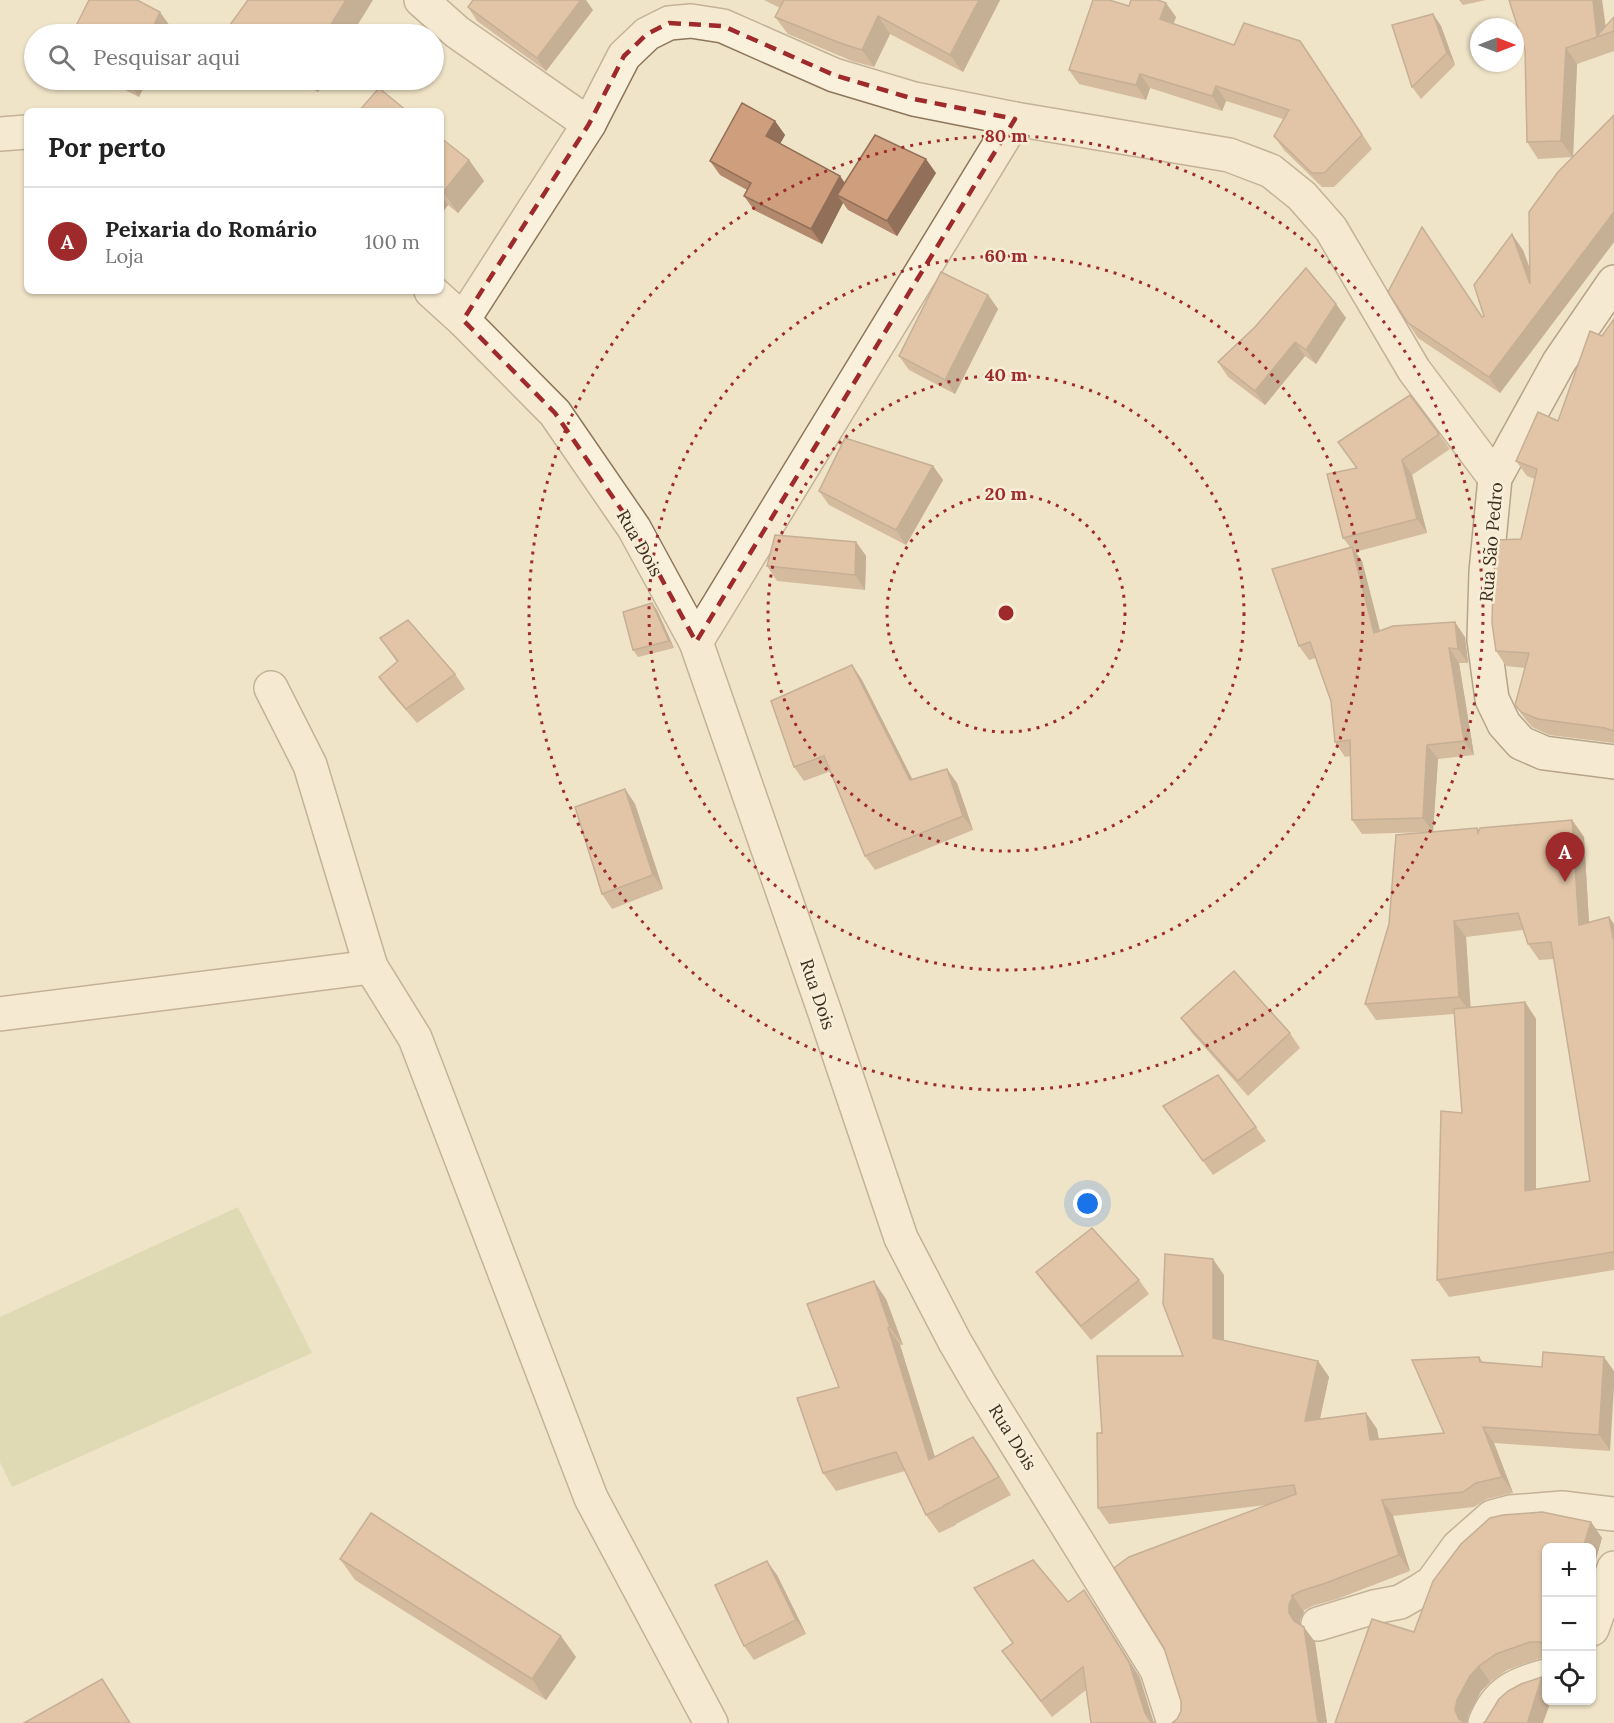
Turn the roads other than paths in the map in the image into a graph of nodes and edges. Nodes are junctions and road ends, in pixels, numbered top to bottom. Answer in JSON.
{"nodes":[{"id":1,"x":421,"y":0,"type":"edge"},
{"id":2,"x":1015,"y":119,"type":"junction"},
{"id":3,"x":589,"y":124,"type":"junction"},
{"id":4,"x":24,"y":132,"type":"edge"},
{"id":5,"x":0,"y":134,"type":"edge"},
{"id":6,"x":1614,"y":282,"type":"edge"},
{"id":7,"x":434,"y":294,"type":"edge"},
{"id":8,"x":463,"y":320,"type":"junction"},
{"id":9,"x":1495,"y":478,"type":"junction"},
{"id":10,"x":696,"y":642,"type":"junction"},
{"id":11,"x":272,"y":688,"type":"dead end"},
{"id":12,"x":1614,"y":762,"type":"edge"},
{"id":13,"x":371,"y":967,"type":"junction"},
{"id":14,"x":0,"y":1014,"type":"edge"},
{"id":15,"x":1614,"y":1514,"type":"edge"},
{"id":16,"x":1614,"y":1568,"type":"edge"},
{"id":17,"x":1596,"y":1618,"type":"edge"},
{"id":18,"x":1318,"y":1624,"type":"dead end"},
{"id":19,"x":1542,"y":1677,"type":"edge"},
{"id":20,"x":711,"y":1723,"type":"edge"},
{"id":21,"x":1174,"y":1723,"type":"edge"},
{"id":22,"x":1485,"y":1723,"type":"edge"}],
"edges":[{"from":1,"to":3,"type":"street"},
{"from":2,"to":3,"type":"street"},
{"from":2,"to":9,"type":"street"},
{"from":2,"to":10,"type":"street"},
{"from":3,"to":8,"type":"street"},
{"from":4,"to":5,"type":"street"},
{"from":6,"to":9,"type":"street","name":"Rua São Pedro"},
{"from":7,"to":8,"type":"street","name":"Rua Dois"},
{"from":8,"to":10,"type":"street","name":"Rua Dois"},
{"from":9,"to":12,"type":"street","name":"Rua São Pedro"},
{"from":10,"to":21,"type":"street","name":"Rua Dois"},
{"from":11,"to":13,"type":"street"},
{"from":13,"to":14,"type":"street"},
{"from":13,"to":20,"type":"street"},
{"from":15,"to":18,"type":"street"},
{"from":16,"to":17,"type":"street"},
{"from":19,"to":22,"type":"street"}]}
